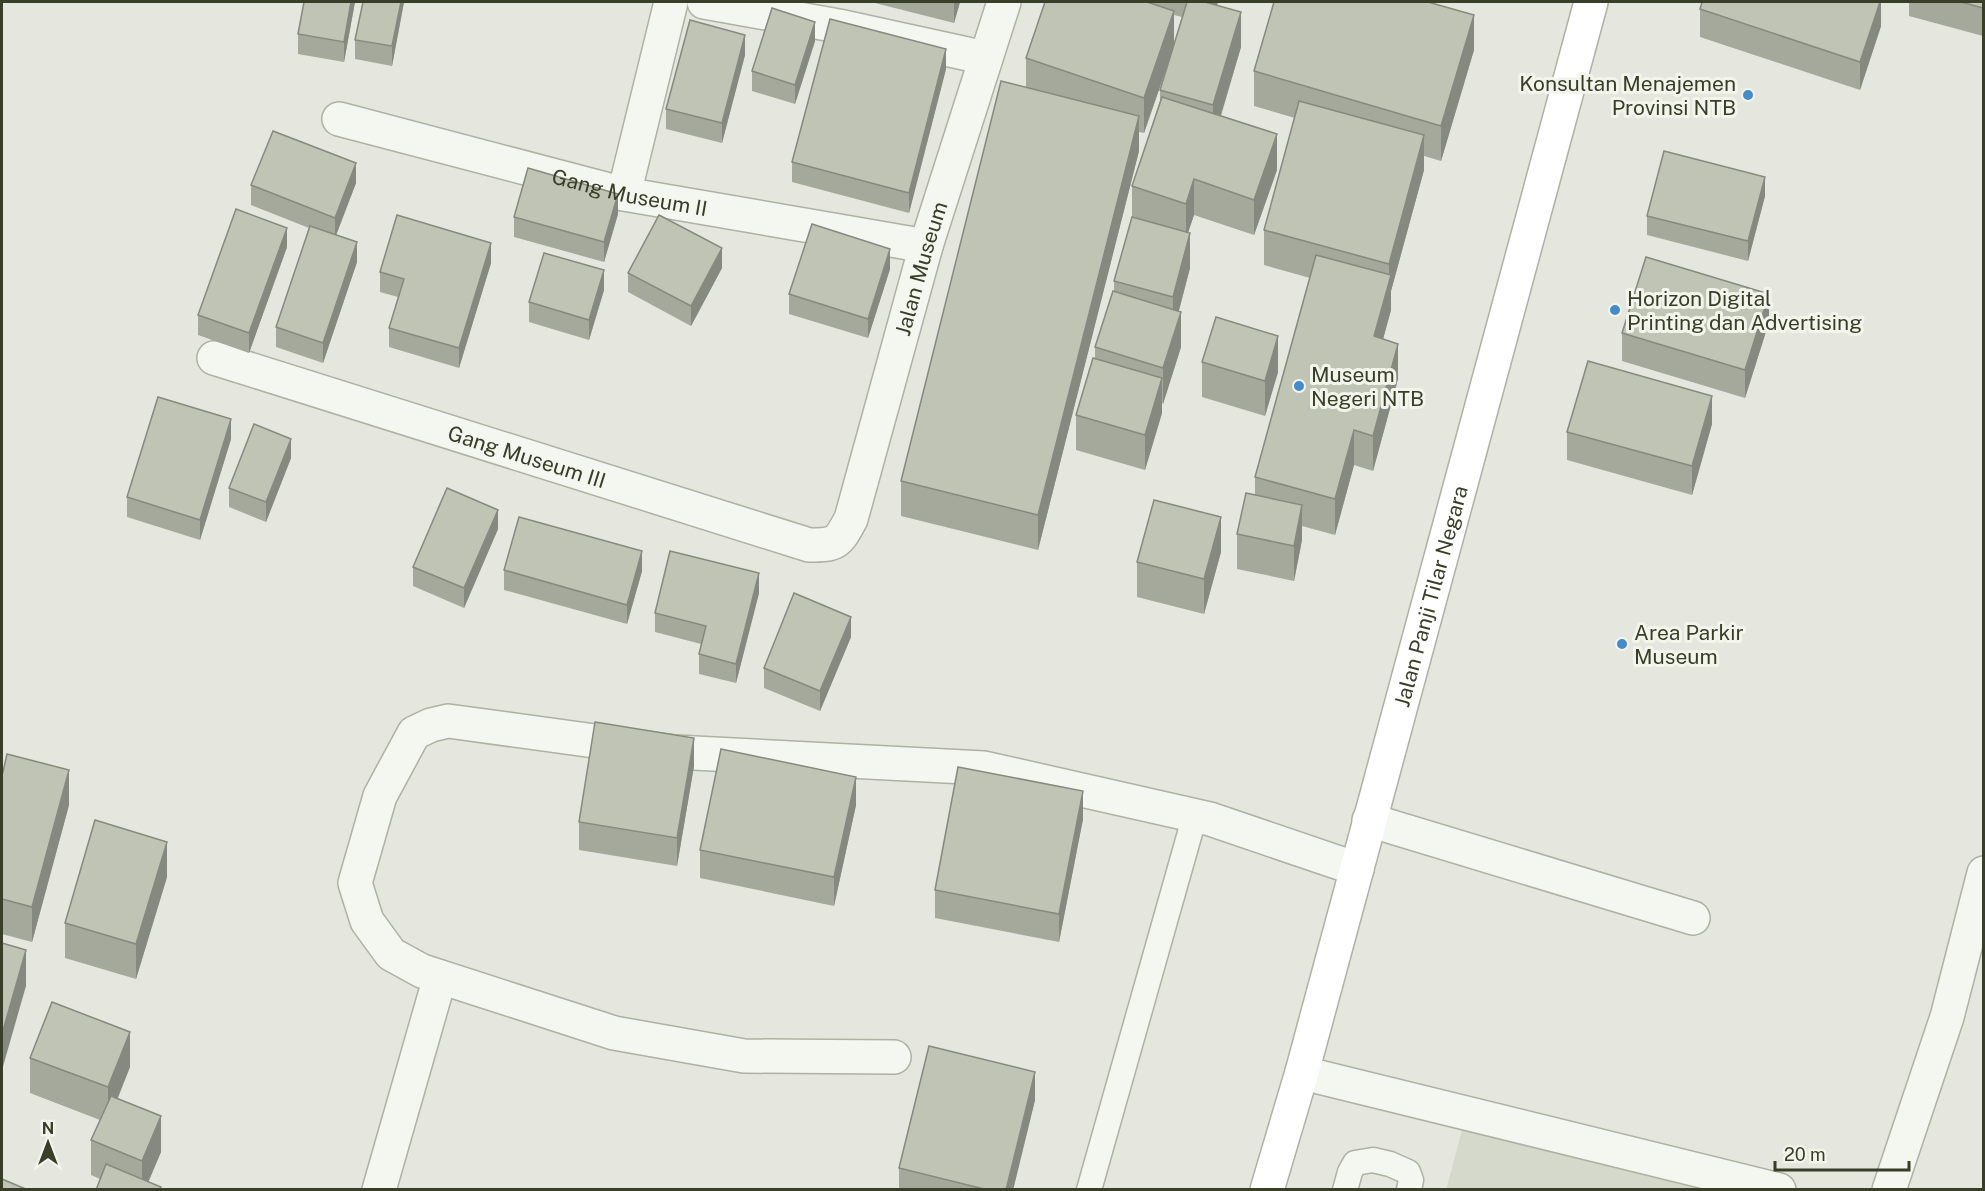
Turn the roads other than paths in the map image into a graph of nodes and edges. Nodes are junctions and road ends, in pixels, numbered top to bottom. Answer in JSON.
{"nodes":[{"id":1,"x":671,"y":2,"type":"edge"},
{"id":2,"x":704,"y":2,"type":"edge"},
{"id":3,"x":1004,"y":2,"type":"edge"},
{"id":4,"x":1589,"y":2,"type":"edge"},
{"id":5,"x":846,"y":14,"type":"edge"},
{"id":6,"x":986,"y":58,"type":"junction"},
{"id":7,"x":339,"y":119,"type":"dead end"},
{"id":8,"x":624,"y":194,"type":"junction"},
{"id":9,"x":926,"y":246,"type":"junction"},
{"id":10,"x":214,"y":358,"type":"dead end"},
{"id":11,"x":840,"y":538,"type":"joint"},
{"id":12,"x":1195,"y":815,"type":"junction"},
{"id":13,"x":1369,"y":820,"type":"junction"},
{"id":14,"x":1357,"y":869,"type":"junction"},
{"id":15,"x":1983,"y":873,"type":"edge"},
{"id":16,"x":1693,"y":918,"type":"dead end"},
{"id":17,"x":1977,"y":929,"type":"edge"},
{"id":18,"x":440,"y":977,"type":"junction"},
{"id":19,"x":894,"y":1057,"type":"dead end"},
{"id":20,"x":1302,"y":1072,"type":"junction"},
{"id":21,"x":379,"y":1190,"type":"edge"},
{"id":22,"x":1089,"y":1190,"type":"edge"},
{"id":23,"x":1267,"y":1190,"type":"edge"},
{"id":24,"x":1344,"y":1190,"type":"edge"},
{"id":25,"x":1409,"y":1190,"type":"edge"},
{"id":26,"x":1779,"y":1190,"type":"edge"},
{"id":27,"x":1889,"y":1190,"type":"edge"}],
"edges":[{"from":1,"to":8,"type":"street"},
{"from":2,"to":5,"type":"street"},
{"from":3,"to":6,"type":"street","name":"Jalan Museum"},
{"from":4,"to":13,"type":"main road","name":"Jalan Panji Tilar Negara"},
{"from":5,"to":6,"type":"street"},
{"from":6,"to":9,"type":"street","name":"Jalan Museum"},
{"from":7,"to":8,"type":"street","name":"Gang Museum II"},
{"from":8,"to":9,"type":"street","name":"Gang Museum II"},
{"from":9,"to":11,"type":"street","name":"Jalan Museum"},
{"from":10,"to":11,"type":"street","name":"Gang Museum III"},
{"from":12,"to":14,"type":"street"},
{"from":12,"to":18,"type":"street"},
{"from":12,"to":22,"type":"lane"},
{"from":13,"to":14,"type":"main road","name":"Jalan Panji Tilar Negara"},
{"from":13,"to":16,"type":"street"},
{"from":14,"to":20,"type":"main road","name":"Jalan Panji Tilar Negara"},
{"from":15,"to":17,"type":"street"},
{"from":17,"to":27,"type":"street"},
{"from":18,"to":19,"type":"street"},
{"from":18,"to":21,"type":"street"},
{"from":20,"to":23,"type":"main road","name":"Jalan Panji Tilar Negara"},
{"from":20,"to":26,"type":"street"},
{"from":24,"to":25,"type":"lane"}]}
